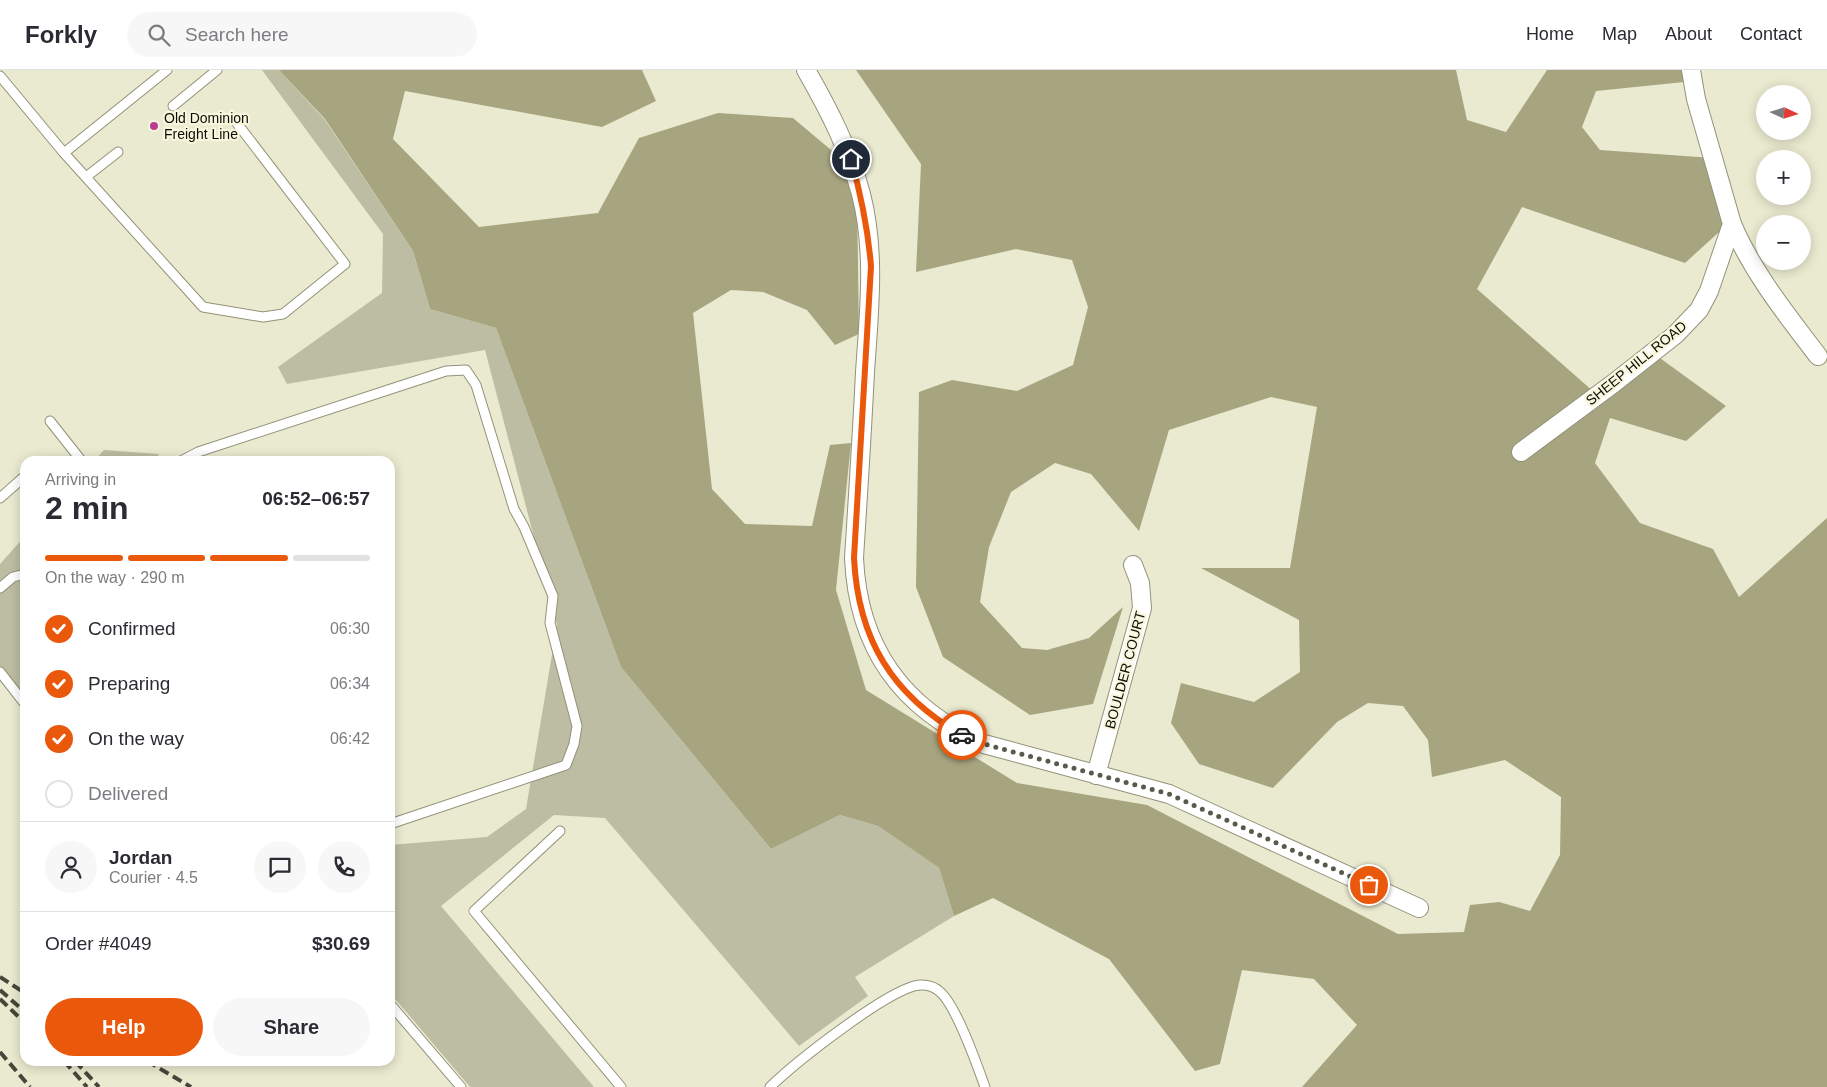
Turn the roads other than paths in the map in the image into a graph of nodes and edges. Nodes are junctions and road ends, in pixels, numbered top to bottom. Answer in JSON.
{"nodes":[{"id":1,"x":167,"y":70,"type":"edge"},
{"id":2,"x":217,"y":70,"type":"edge"},
{"id":3,"x":806,"y":70,"type":"edge"},
{"id":4,"x":1691,"y":70,"type":"edge"},
{"id":5,"x":0,"y":76,"type":"edge"},
{"id":6,"x":173,"y":106,"type":"dead end"},
{"id":7,"x":233,"y":118,"type":"dead end"},
{"id":8,"x":118,"y":152,"type":"dead end"},
{"id":9,"x":64,"y":153,"type":"junction"},
{"id":10,"x":86,"y":177,"type":"junction"},
{"id":11,"x":1732,"y":224,"type":"junction"},
{"id":12,"x":1818,"y":356,"type":"dead end"},
{"id":13,"x":50,"y":421,"type":"dead end"},
{"id":14,"x":1521,"y":452,"type":"dead end"},
{"id":15,"x":78,"y":456,"type":"edge"},
{"id":16,"x":190,"y":456,"type":"edge"},
{"id":17,"x":20,"y":480,"type":"edge"},
{"id":18,"x":0,"y":498,"type":"edge"},
{"id":19,"x":1132,"y":565,"type":"dead end"},
{"id":20,"x":20,"y":575,"type":"edge"},
{"id":21,"x":0,"y":588,"type":"edge"},
{"id":22,"x":0,"y":672,"type":"edge"},
{"id":23,"x":20,"y":698,"type":"edge"},
{"id":24,"x":1096,"y":775,"type":"junction"},
{"id":25,"x":395,"y":822,"type":"edge"},
{"id":26,"x":560,"y":831,"type":"dead end"},
{"id":27,"x":1419,"y":908,"type":"dead end"},
{"id":28,"x":395,"y":1010,"type":"edge"},
{"id":29,"x":461,"y":1087,"type":"edge"},
{"id":30,"x":621,"y":1087,"type":"edge"},
{"id":31,"x":770,"y":1087,"type":"edge"},
{"id":32,"x":984,"y":1087,"type":"edge"}],
"edges":[{"from":1,"to":9,"type":"lane"},
{"from":2,"to":6,"type":"lane"},
{"from":3,"to":24,"type":"street"},
{"from":4,"to":11,"type":"street"},
{"from":5,"to":9,"type":"lane"},
{"from":7,"to":10,"type":"lane"},
{"from":8,"to":10,"type":"lane"},
{"from":9,"to":10,"type":"lane"},
{"from":11,"to":12,"type":"street"},
{"from":11,"to":14,"type":"street","name":"SHEEP HILL ROAD"},
{"from":13,"to":15,"type":"lane"},
{"from":16,"to":25,"type":"lane"},
{"from":17,"to":18,"type":"lane"},
{"from":19,"to":24,"type":"street","name":"BOULDER COURT"},
{"from":20,"to":21,"type":"lane"},
{"from":22,"to":23,"type":"lane"},
{"from":24,"to":27,"type":"street"},
{"from":26,"to":30,"type":"lane"},
{"from":28,"to":29,"type":"lane"},
{"from":31,"to":32,"type":"lane"}]}
